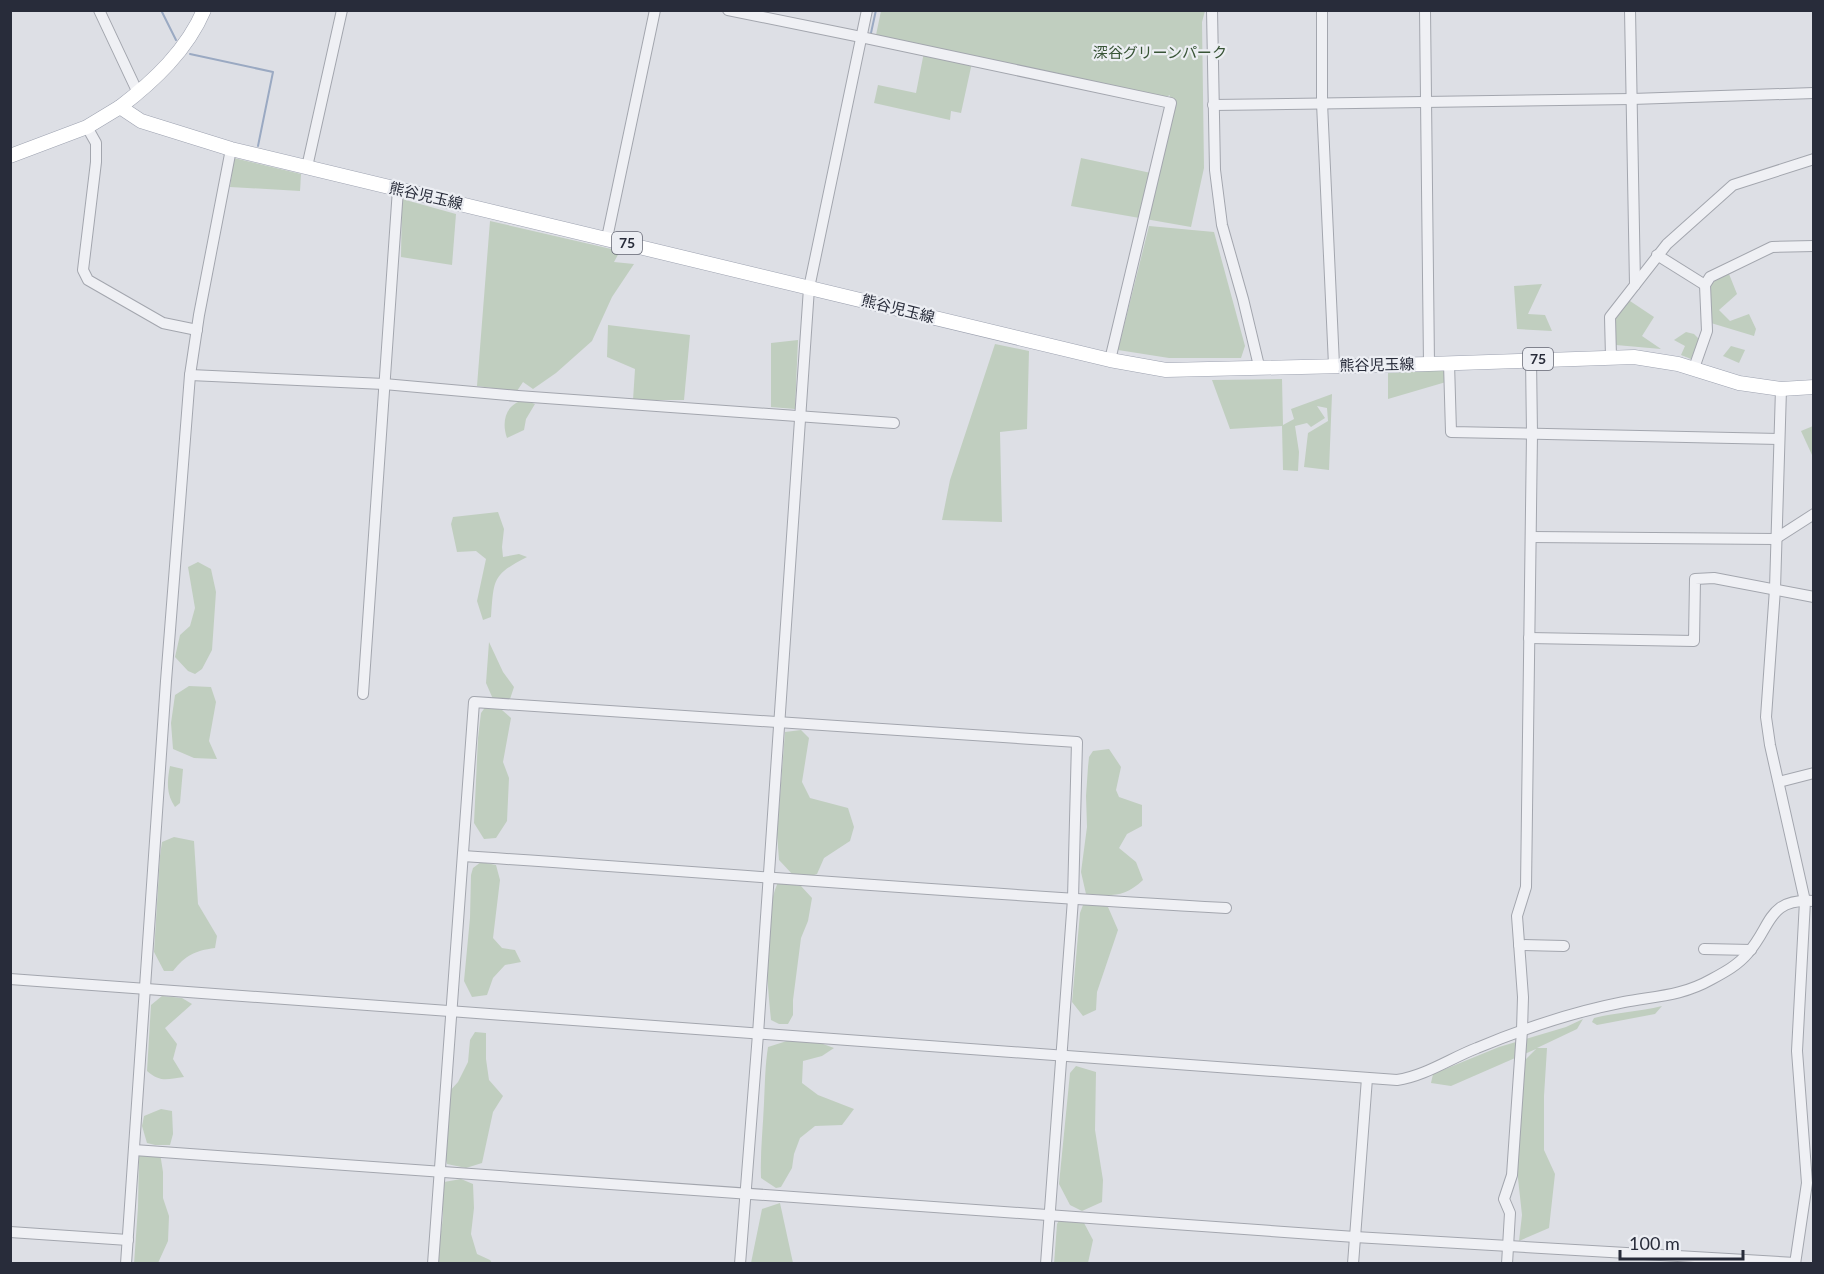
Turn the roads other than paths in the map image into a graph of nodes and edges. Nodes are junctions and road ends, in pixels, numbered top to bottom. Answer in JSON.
{"nodes":[{"id":1,"x":99,"y":10,"type":"edge"},
{"id":2,"x":204,"y":10,"type":"edge"},
{"id":3,"x":342,"y":10,"type":"edge"},
{"id":4,"x":655,"y":10,"type":"edge"},
{"id":5,"x":728,"y":10,"type":"edge"},
{"id":6,"x":867,"y":10,"type":"edge"},
{"id":7,"x":1212,"y":10,"type":"edge"},
{"id":8,"x":1322,"y":10,"type":"edge"},
{"id":9,"x":1425,"y":10,"type":"edge"},
{"id":10,"x":1630,"y":10,"type":"edge"},
{"id":11,"x":861,"y":37,"type":"junction"},
{"id":12,"x":138,"y":93,"type":"junction"},
{"id":13,"x":1814,"y":93,"type":"edge"},
{"id":14,"x":1632,"y":99,"type":"junction"},
{"id":15,"x":1427,"y":101,"type":"junction"},
{"id":16,"x":1322,"y":103,"type":"junction"},
{"id":17,"x":1213,"y":105,"type":"junction"},
{"id":18,"x":120,"y":107,"type":"junction"},
{"id":19,"x":87,"y":127,"type":"junction"},
{"id":20,"x":231,"y":149,"type":"junction"},
{"id":21,"x":10,"y":156,"type":"edge"},
{"id":22,"x":1814,"y":159,"type":"edge"},
{"id":23,"x":307,"y":167,"type":"junction"},
{"id":24,"x":398,"y":189,"type":"junction"},
{"id":25,"x":607,"y":238,"type":"junction"},
{"id":26,"x":1814,"y":246,"type":"edge"},
{"id":27,"x":1657,"y":255,"type":"junction"},
{"id":28,"x":1635,"y":285,"type":"junction"},
{"id":29,"x":1705,"y":285,"type":"junction"},
{"id":30,"x":809,"y":288,"type":"junction"},
{"id":31,"x":197,"y":330,"type":"junction"},
{"id":32,"x":1611,"y":357,"type":"junction"},
{"id":33,"x":1531,"y":359,"type":"junction"},
{"id":34,"x":1110,"y":360,"type":"junction"},
{"id":35,"x":1449,"y":363,"type":"junction"},
{"id":36,"x":1429,"y":364,"type":"junction"},
{"id":37,"x":1334,"y":365,"type":"junction"},
{"id":38,"x":1259,"y":366,"type":"junction"},
{"id":39,"x":1694,"y":368,"type":"junction"},
{"id":40,"x":190,"y":375,"type":"junction"},
{"id":41,"x":384,"y":384,"type":"junction"},
{"id":42,"x":1814,"y":387,"type":"edge"},
{"id":43,"x":1781,"y":390,"type":"junction"},
{"id":44,"x":801,"y":416,"type":"junction"},
{"id":45,"x":894,"y":423,"type":"dead end"},
{"id":46,"x":1532,"y":434,"type":"junction"},
{"id":47,"x":1779,"y":439,"type":"junction"},
{"id":48,"x":1814,"y":514,"type":"edge"},
{"id":49,"x":1531,"y":537,"type":"junction"},
{"id":50,"x":1775,"y":539,"type":"junction"},
{"id":51,"x":1775,"y":589,"type":"junction"},
{"id":52,"x":1814,"y":597,"type":"edge"},
{"id":53,"x":1529,"y":638,"type":"junction"},
{"id":54,"x":363,"y":694,"type":"dead end"},
{"id":55,"x":779,"y":723,"type":"junction"},
{"id":56,"x":1814,"y":773,"type":"edge"},
{"id":57,"x":1779,"y":783,"type":"junction"},
{"id":58,"x":463,"y":856,"type":"junction"},
{"id":59,"x":769,"y":876,"type":"junction"},
{"id":60,"x":1073,"y":899,"type":"junction"},
{"id":61,"x":1809,"y":901,"type":"edge"},
{"id":62,"x":1226,"y":908,"type":"dead end"},
{"id":63,"x":1519,"y":945,"type":"junction"},
{"id":64,"x":1563,"y":945,"type":"dead end"},
{"id":65,"x":1704,"y":949,"type":"dead end"},
{"id":66,"x":1751,"y":950,"type":"junction"},
{"id":67,"x":10,"y":979,"type":"edge"},
{"id":68,"x":145,"y":990,"type":"junction"},
{"id":69,"x":452,"y":1012,"type":"junction"},
{"id":70,"x":1522,"y":1030,"type":"junction"},
{"id":71,"x":758,"y":1034,"type":"junction"},
{"id":72,"x":1063,"y":1056,"type":"junction"},
{"id":73,"x":1367,"y":1078,"type":"junction"},
{"id":74,"x":134,"y":1150,"type":"junction"},
{"id":75,"x":440,"y":1171,"type":"junction"},
{"id":76,"x":746,"y":1193,"type":"junction"},
{"id":77,"x":1049,"y":1215,"type":"junction"},
{"id":78,"x":10,"y":1232,"type":"edge"},
{"id":79,"x":1355,"y":1237,"type":"junction"},
{"id":80,"x":128,"y":1240,"type":"junction"},
{"id":81,"x":1508,"y":1246,"type":"junction"},
{"id":82,"x":126,"y":1263,"type":"edge"},
{"id":83,"x":434,"y":1263,"type":"edge"},
{"id":84,"x":740,"y":1263,"type":"edge"},
{"id":85,"x":1046,"y":1263,"type":"edge"},
{"id":86,"x":1353,"y":1263,"type":"edge"},
{"id":87,"x":1507,"y":1263,"type":"edge"},
{"id":88,"x":1795,"y":1263,"type":"edge"}],
"edges":[{"from":1,"to":12,"type":"street"},
{"from":2,"to":12,"type":"main road"},
{"from":3,"to":23,"type":"street"},
{"from":4,"to":25,"type":"street"},
{"from":5,"to":11,"type":"street"},
{"from":6,"to":11,"type":"street"},
{"from":7,"to":17,"type":"street"},
{"from":8,"to":16,"type":"street"},
{"from":9,"to":15,"type":"street"},
{"from":10,"to":14,"type":"street"},
{"from":11,"to":30,"type":"street"},
{"from":11,"to":34,"type":"street"},
{"from":12,"to":18,"type":"main road"},
{"from":13,"to":14,"type":"street"},
{"from":14,"to":15,"type":"street"},
{"from":14,"to":28,"type":"street"},
{"from":15,"to":16,"type":"street"},
{"from":15,"to":36,"type":"street"},
{"from":16,"to":17,"type":"street"},
{"from":16,"to":37,"type":"street"},
{"from":17,"to":38,"type":"street"},
{"from":18,"to":19,"type":"main road"},
{"from":18,"to":20,"type":"main road","name":"熊谷児玉線","number":"75"},
{"from":19,"to":21,"type":"main road"},
{"from":19,"to":31,"type":"street"},
{"from":20,"to":23,"type":"main road","name":"熊谷児玉線","number":"75"},
{"from":20,"to":31,"type":"street"},
{"from":22,"to":27,"type":"street"},
{"from":23,"to":24,"type":"main road","name":"熊谷児玉線","number":"75"},
{"from":24,"to":25,"type":"main road","name":"熊谷児玉線","number":"75"},
{"from":24,"to":41,"type":"street"},
{"from":25,"to":30,"type":"main road","name":"熊谷児玉線","number":"75"},
{"from":26,"to":29,"type":"street"},
{"from":27,"to":28,"type":"street"},
{"from":27,"to":29,"type":"street"},
{"from":28,"to":32,"type":"street"},
{"from":29,"to":39,"type":"street"},
{"from":30,"to":34,"type":"main road","name":"熊谷児玉線","number":"75"},
{"from":30,"to":44,"type":"street"},
{"from":31,"to":40,"type":"street"},
{"from":32,"to":33,"type":"main road","name":"熊谷児玉線","number":"75"},
{"from":32,"to":39,"type":"main road","name":"熊谷児玉線","number":"75"},
{"from":33,"to":35,"type":"main road","name":"熊谷児玉線","number":"75"},
{"from":33,"to":46,"type":"street"},
{"from":34,"to":38,"type":"main road","name":"熊谷児玉線","number":"75"},
{"from":35,"to":36,"type":"main road","name":"熊谷児玉線","number":"75"},
{"from":35,"to":46,"type":"street"},
{"from":36,"to":37,"type":"main road","name":"熊谷児玉線","number":"75"},
{"from":37,"to":38,"type":"main road","name":"熊谷児玉線","number":"75"},
{"from":39,"to":43,"type":"main road","name":"熊谷児玉線","number":"75"},
{"from":40,"to":41,"type":"street"},
{"from":40,"to":68,"type":"street"},
{"from":41,"to":44,"type":"street"},
{"from":41,"to":54,"type":"street"},
{"from":42,"to":43,"type":"main road","name":"熊谷児玉線","number":"75"},
{"from":43,"to":47,"type":"street"},
{"from":44,"to":45,"type":"street"},
{"from":44,"to":55,"type":"street"},
{"from":46,"to":47,"type":"street"},
{"from":46,"to":49,"type":"street"},
{"from":47,"to":50,"type":"street"},
{"from":48,"to":50,"type":"street"},
{"from":49,"to":50,"type":"street"},
{"from":49,"to":53,"type":"street"},
{"from":50,"to":51,"type":"street"},
{"from":51,"to":52,"type":"street"},
{"from":51,"to":53,"type":"street"},
{"from":51,"to":57,"type":"street"},
{"from":53,"to":63,"type":"street"},
{"from":55,"to":58,"type":"street"},
{"from":55,"to":59,"type":"street"},
{"from":55,"to":60,"type":"street"},
{"from":56,"to":57,"type":"street"},
{"from":57,"to":61,"type":"street"},
{"from":58,"to":59,"type":"street"},
{"from":58,"to":69,"type":"street"},
{"from":59,"to":60,"type":"street"},
{"from":59,"to":71,"type":"street"},
{"from":60,"to":62,"type":"street"},
{"from":60,"to":72,"type":"street"},
{"from":61,"to":66,"type":"street"},
{"from":61,"to":88,"type":"street"},
{"from":63,"to":64,"type":"street"},
{"from":63,"to":70,"type":"street"},
{"from":65,"to":66,"type":"street"},
{"from":66,"to":70,"type":"street"},
{"from":67,"to":68,"type":"street"},
{"from":68,"to":69,"type":"street"},
{"from":68,"to":74,"type":"street"},
{"from":69,"to":71,"type":"street"},
{"from":69,"to":75,"type":"street"},
{"from":70,"to":73,"type":"street"},
{"from":70,"to":81,"type":"street"},
{"from":71,"to":72,"type":"street"},
{"from":71,"to":76,"type":"street"},
{"from":72,"to":73,"type":"street"},
{"from":72,"to":77,"type":"street"},
{"from":73,"to":79,"type":"street"},
{"from":74,"to":75,"type":"street"},
{"from":74,"to":80,"type":"street"},
{"from":75,"to":76,"type":"street"},
{"from":75,"to":83,"type":"street"},
{"from":76,"to":77,"type":"street"},
{"from":76,"to":84,"type":"street"},
{"from":77,"to":79,"type":"street"},
{"from":77,"to":85,"type":"street"},
{"from":78,"to":80,"type":"street"},
{"from":79,"to":81,"type":"street"},
{"from":79,"to":86,"type":"street"},
{"from":80,"to":82,"type":"street"},
{"from":81,"to":87,"type":"street"},
{"from":81,"to":88,"type":"street"}]}
